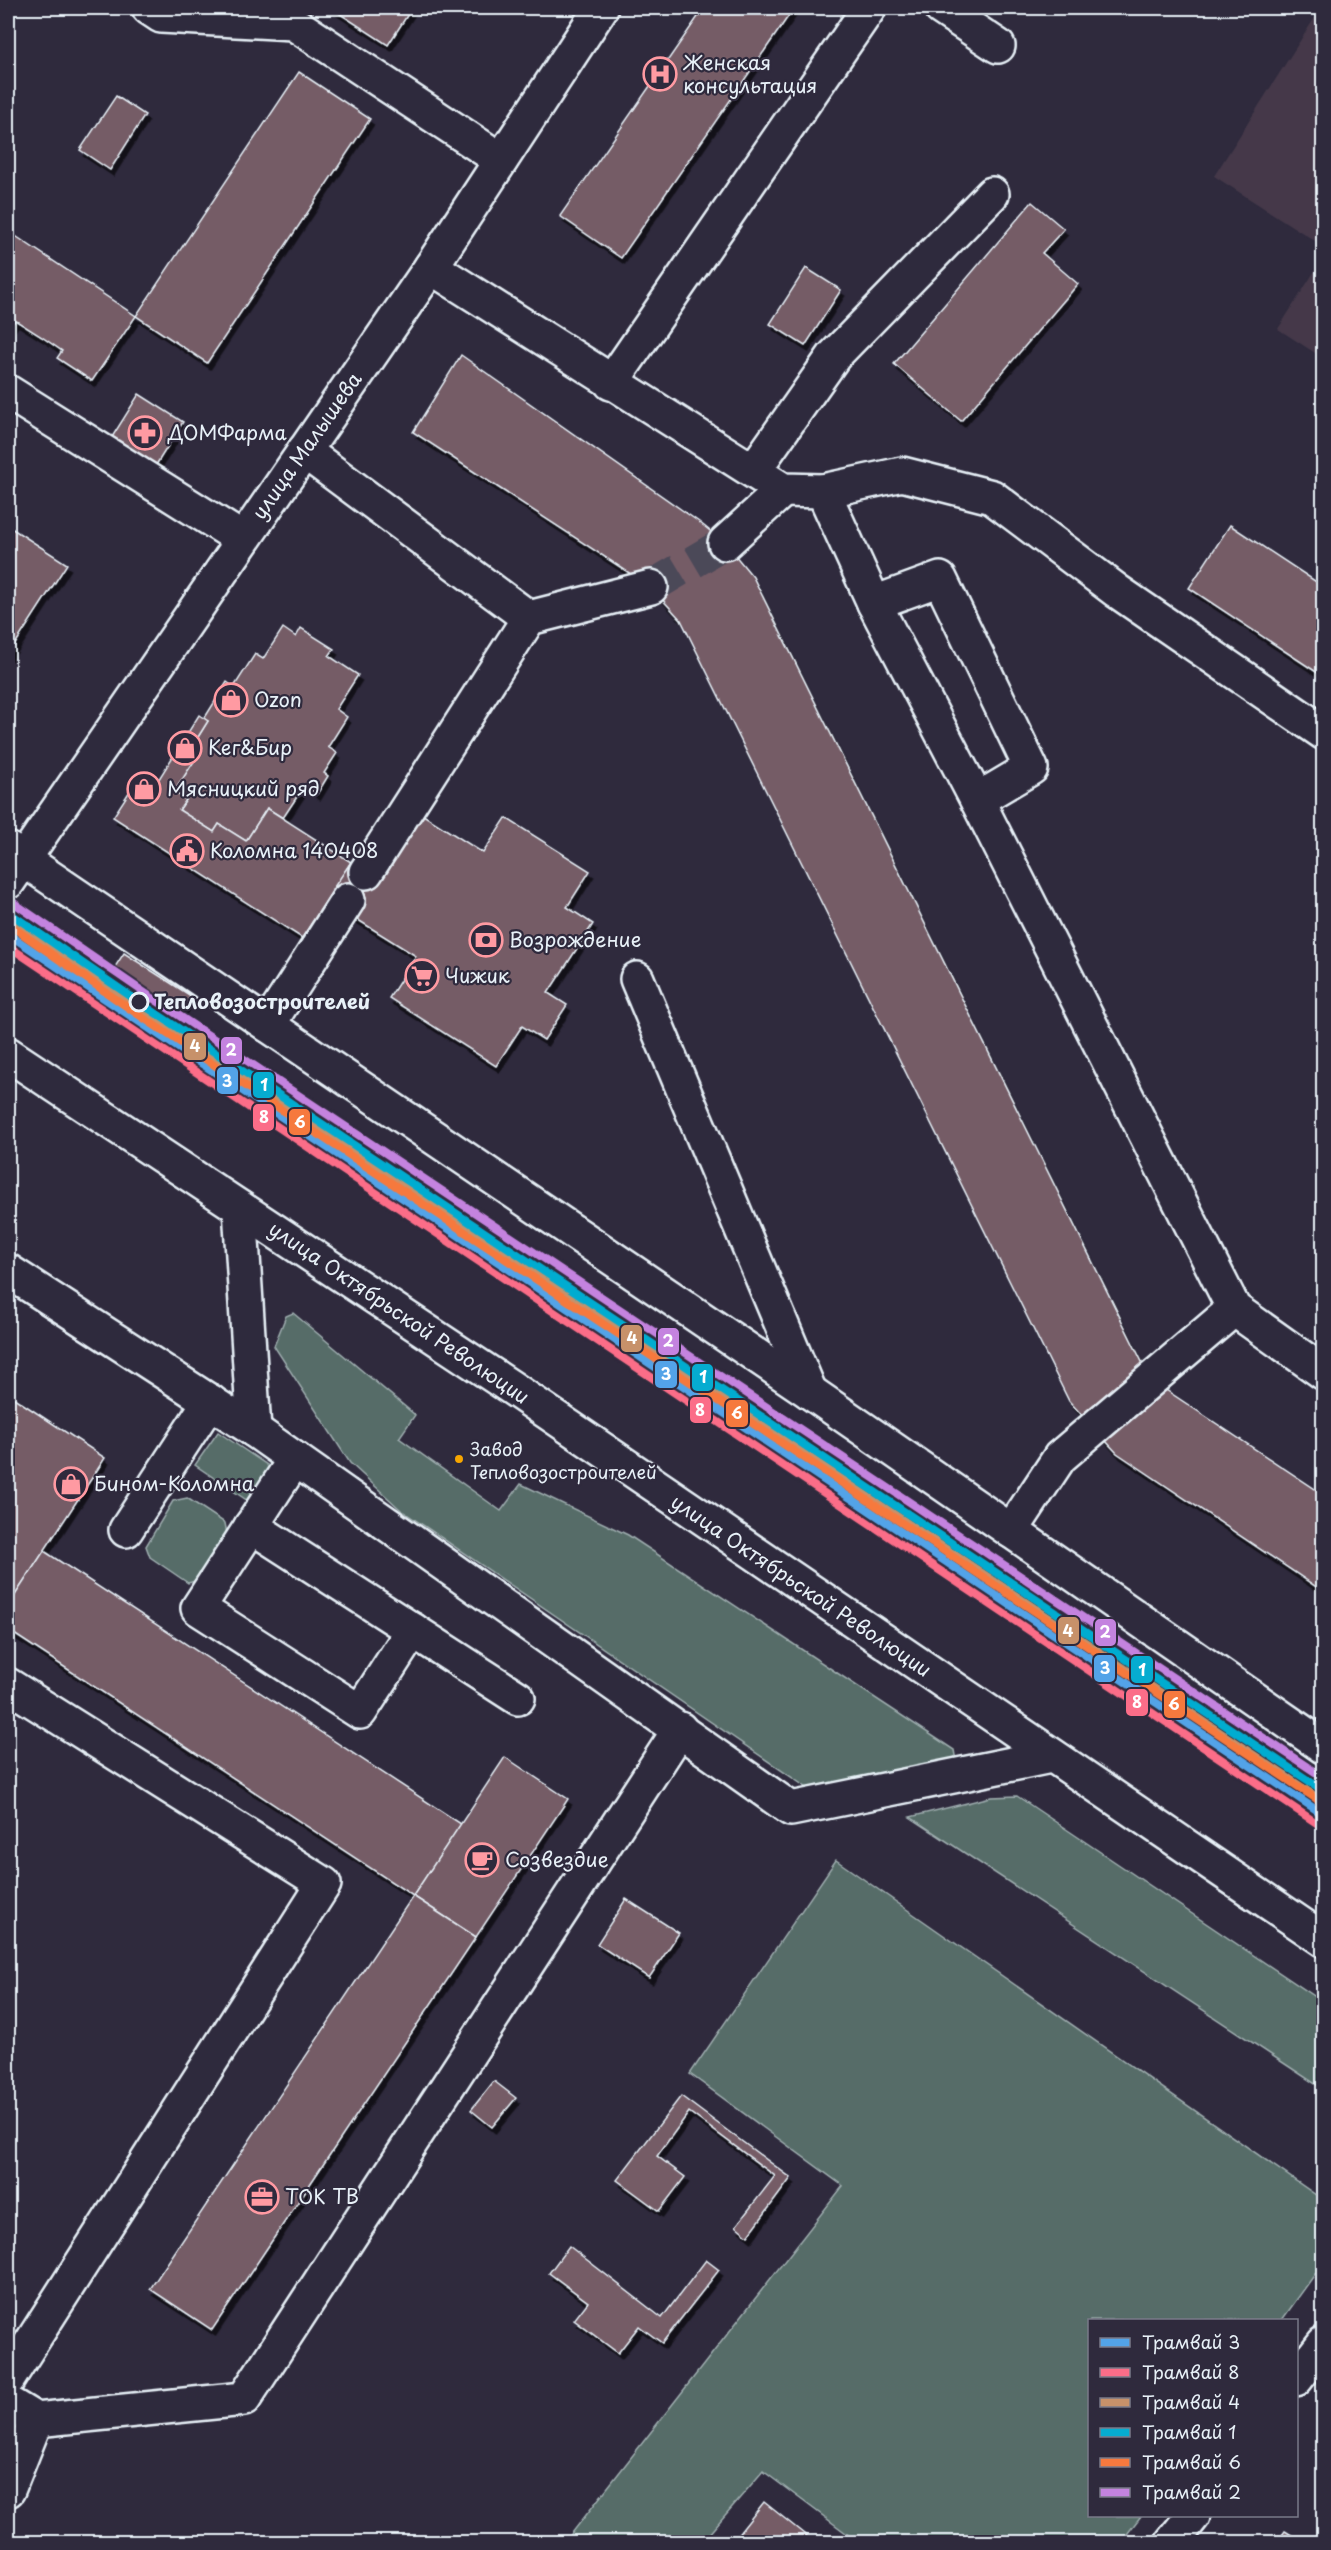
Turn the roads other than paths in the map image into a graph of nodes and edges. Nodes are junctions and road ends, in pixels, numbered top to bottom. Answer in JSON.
{"nodes":[{"id":1,"x":149,"y":8,"type":"edge"},
{"id":2,"x":601,"y":8,"type":"edge"},
{"id":3,"x":869,"y":8,"type":"edge"},
{"id":4,"x":941,"y":8,"type":"edge"},
{"id":5,"x":998,"y":46,"type":"dead end"},
{"id":6,"x":501,"y":160,"type":"junction"},
{"id":7,"x":992,"y":194,"type":"dead end"},
{"id":8,"x":431,"y":267,"type":"junction"},
{"id":9,"x":610,"y":383,"type":"junction"},
{"id":10,"x":8,"y":392,"type":"edge"},
{"id":11,"x":304,"y":451,"type":"junction"},
{"id":12,"x":754,"y":470,"type":"junction"},
{"id":13,"x":783,"y":490,"type":"junction"},
{"id":14,"x":823,"y":491,"type":"junction"},
{"id":15,"x":242,"y":538,"type":"junction"},
{"id":16,"x":725,"y":543,"type":"tunnel mouth"},
{"id":17,"x":651,"y":587,"type":"tunnel mouth"},
{"id":18,"x":874,"y":603,"type":"junction"},
{"id":19,"x":529,"y":618,"type":"junction"},
{"id":20,"x":1323,"y":733,"type":"edge"},
{"id":21,"x":977,"y":800,"type":"junction"},
{"id":22,"x":12,"y":863,"type":"edge"},
{"id":23,"x":366,"y":872,"type":"dead end"},
{"id":24,"x":348,"y":900,"type":"dead end"},
{"id":25,"x":638,"y":979,"type":"dead end"},
{"id":26,"x":268,"y":1025,"type":"junction"},
{"id":27,"x":8,"y":1054,"type":"edge"},
{"id":28,"x":240,"y":1208,"type":"junction"},
{"id":29,"x":8,"y":1271,"type":"edge"},
{"id":30,"x":1234,"y":1309,"type":"junction"},
{"id":31,"x":1323,"y":1373,"type":"edge"},
{"id":32,"x":810,"y":1392,"type":"junction"},
{"id":33,"x":210,"y":1401,"type":"junction"},
{"id":34,"x":254,"y":1430,"type":"junction"},
{"id":35,"x":295,"y":1459,"type":"junction"},
{"id":36,"x":251,"y":1526,"type":"junction"},
{"id":37,"x":126,"y":1530,"type":"dead end"},
{"id":38,"x":1011,"y":1531,"type":"junction"},
{"id":39,"x":413,"y":1630,"type":"junction"},
{"id":40,"x":8,"y":1685,"type":"edge"},
{"id":41,"x":518,"y":1698,"type":"dead end"},
{"id":42,"x":680,"y":1729,"type":"junction"},
{"id":43,"x":1323,"y":1747,"type":"edge"},
{"id":44,"x":1051,"y":1755,"type":"junction"},
{"id":45,"x":1323,"y":1940,"type":"edge"},
{"id":46,"x":1323,"y":2343,"type":"edge"},
{"id":47,"x":1298,"y":2376,"type":"edge"},
{"id":48,"x":8,"y":2379,"type":"edge"},
{"id":49,"x":8,"y":2403,"type":"edge"},
{"id":50,"x":36,"y":2420,"type":"junction"},
{"id":51,"x":8,"y":2490,"type":"edge"},
{"id":52,"x":1192,"y":2517,"type":"edge"},
{"id":53,"x":1172,"y":2542,"type":"edge"}],
"edges":[{"from":1,"to":6,"type":"street"},
{"from":2,"to":6,"type":"street","name":"улица Малышева"},
{"from":3,"to":9,"type":"street"},
{"from":4,"to":5,"type":"street"},
{"from":6,"to":8,"type":"street","name":"улица Малышева"},
{"from":7,"to":12,"type":"street"},
{"from":8,"to":9,"type":"street"},
{"from":8,"to":11,"type":"street","name":"улица Малышева"},
{"from":9,"to":12,"type":"street"},
{"from":10,"to":15,"type":"street"},
{"from":11,"to":15,"type":"street","name":"улица Малышева"},
{"from":11,"to":19,"type":"street"},
{"from":12,"to":13,"type":"street"},
{"from":13,"to":14,"type":"street"},
{"from":13,"to":16,"type":"street"},
{"from":14,"to":18,"type":"street"},
{"from":14,"to":20,"type":"street"},
{"from":15,"to":22,"type":"street","name":"улица Малышева"},
{"from":17,"to":19,"type":"street"},
{"from":18,"to":21,"type":"street"},
{"from":18,"to":21,"type":"street"},
{"from":19,"to":23,"type":"street"},
{"from":21,"to":30,"type":"street"},
{"from":22,"to":26,"type":"street"},
{"from":24,"to":26,"type":"street"},
{"from":25,"to":32,"type":"street"},
{"from":26,"to":32,"type":"street"},
{"from":27,"to":28,"type":"street","name":"улица Октябрьской Революции"},
{"from":28,"to":34,"type":"street"},
{"from":28,"to":44,"type":"street","name":"улица Октябрьской Революции"},
{"from":29,"to":33,"type":"street"},
{"from":30,"to":31,"type":"street"},
{"from":30,"to":38,"type":"street"},
{"from":32,"to":38,"type":"street"},
{"from":33,"to":34,"type":"street"},
{"from":33,"to":37,"type":"street"},
{"from":34,"to":35,"type":"street"},
{"from":35,"to":36,"type":"street"},
{"from":35,"to":42,"type":"street"},
{"from":36,"to":39,"type":"street"},
{"from":36,"to":39,"type":"street"},
{"from":38,"to":43,"type":"street"},
{"from":39,"to":41,"type":"street"},
{"from":40,"to":48,"type":"street"},
{"from":42,"to":44,"type":"street"},
{"from":42,"to":50,"type":"street"},
{"from":44,"to":45,"type":"street","name":"улица Октябрьской Революции"},
{"from":46,"to":47,"type":"street"},
{"from":49,"to":50,"type":"street"},
{"from":50,"to":51,"type":"street"},
{"from":52,"to":53,"type":"street"}]}
